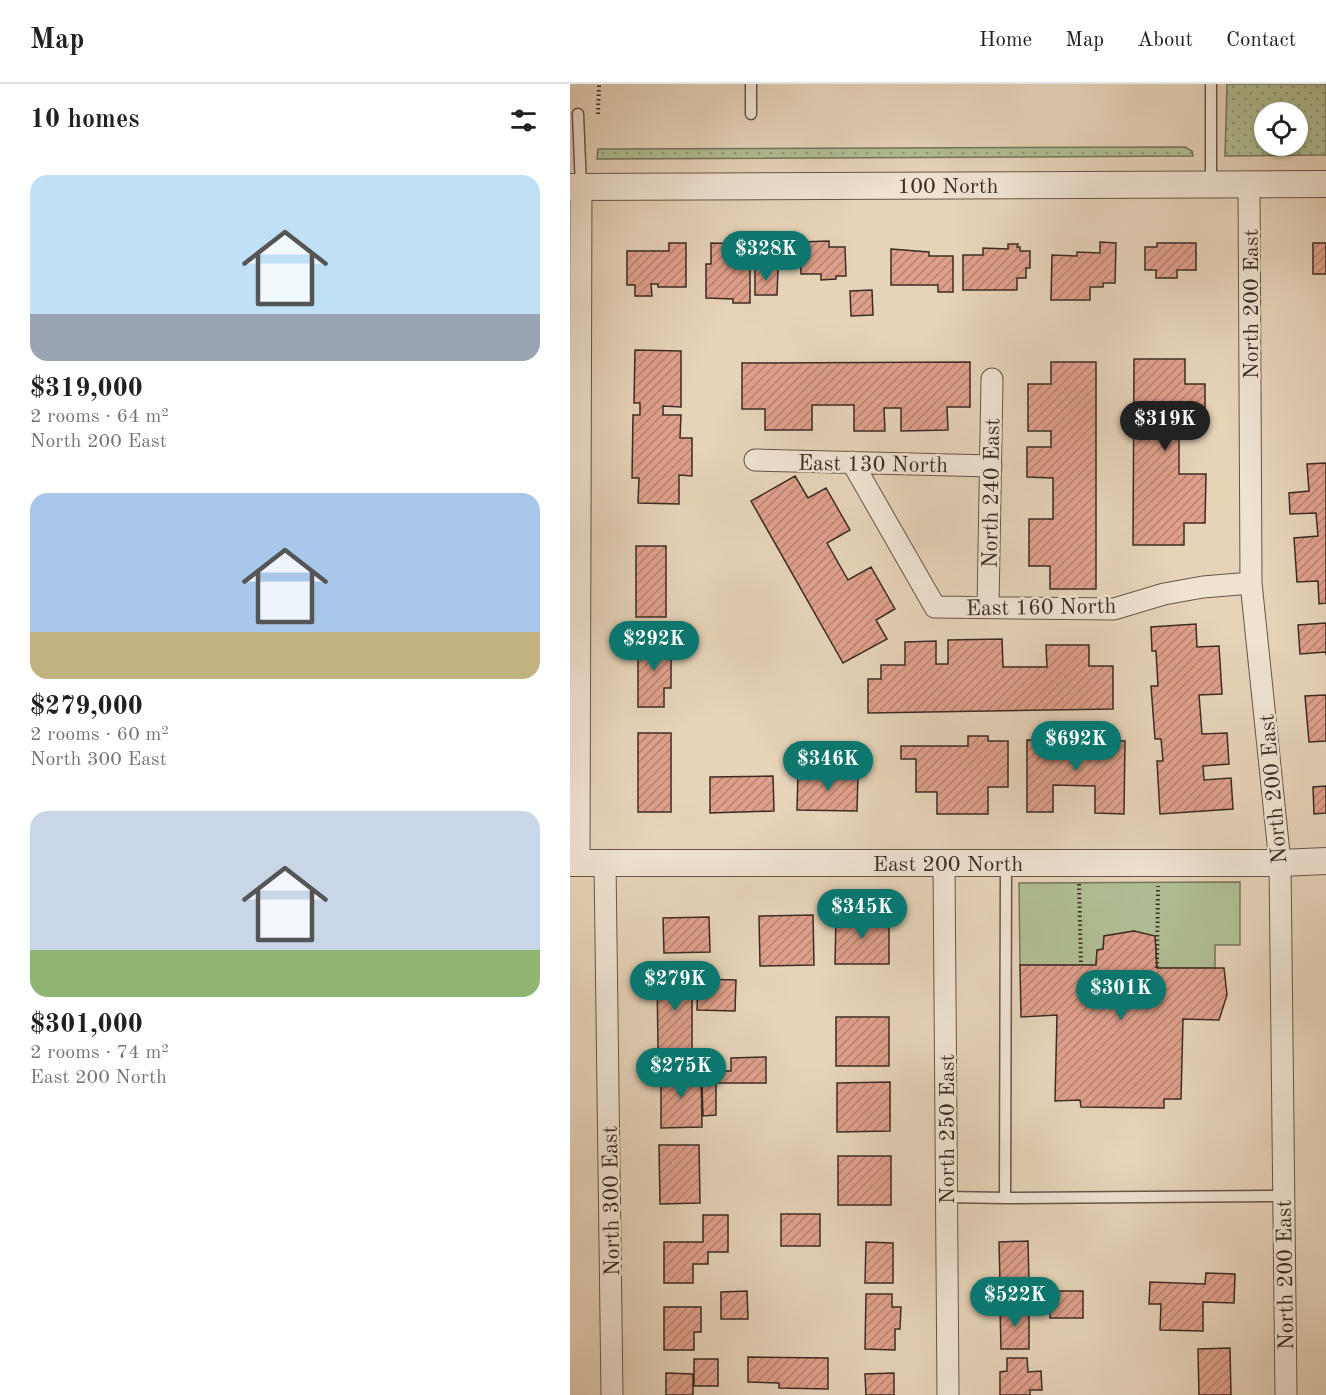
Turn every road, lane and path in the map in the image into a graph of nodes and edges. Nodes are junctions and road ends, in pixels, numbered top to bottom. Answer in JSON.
{"nodes":[{"id":1,"x":598,"y":84,"type":"edge"},
{"id":2,"x":751,"y":84,"type":"edge"},
{"id":3,"x":1211,"y":84,"type":"edge"},
{"id":4,"x":578,"y":114,"type":"dead end"},
{"id":5,"x":598,"y":114,"type":"dead end"},
{"id":6,"x":751,"y":114,"type":"dead end"},
{"id":7,"x":1210,"y":184,"type":"junction"},
{"id":8,"x":1249,"y":184,"type":"junction"},
{"id":9,"x":1326,"y":184,"type":"edge"},
{"id":10,"x":575,"y":187,"type":"edge"},
{"id":11,"x":992,"y":379,"type":"dead end"},
{"id":12,"x":755,"y":460,"type":"dead end"},
{"id":13,"x":852,"y":462,"type":"junction"},
{"id":14,"x":991,"y":466,"type":"junction"},
{"id":15,"x":575,"y":491,"type":"edge"},
{"id":16,"x":1251,"y":583,"type":"junction"},
{"id":17,"x":988,"y":606,"type":"junction"},
{"id":18,"x":1326,"y":861,"type":"edge"},
{"id":19,"x":575,"y":863,"type":"edge"},
{"id":20,"x":605,"y":863,"type":"junction"},
{"id":21,"x":944,"y":863,"type":"junction"},
{"id":22,"x":1006,"y":863,"type":"junction"},
{"id":23,"x":1280,"y":863,"type":"junction"},
{"id":24,"x":1079,"y":883,"type":"dead end"},
{"id":25,"x":1159,"y":883,"type":"dead end"},
{"id":26,"x":1081,"y":965,"type":"dead end"},
{"id":27,"x":1157,"y":968,"type":"dead end"},
{"id":28,"x":1283,"y":1196,"type":"junction"},
{"id":29,"x":946,"y":1197,"type":"junction"},
{"id":30,"x":1005,"y":1198,"type":"junction"},
{"id":31,"x":612,"y":1395,"type":"edge"},
{"id":32,"x":948,"y":1395,"type":"edge"},
{"id":33,"x":1286,"y":1395,"type":"edge"}],
"edges":[{"from":1,"to":5,"type":"path"},
{"from":2,"to":6,"type":"lane"},
{"from":3,"to":7,"type":"lane"},
{"from":4,"to":10,"type":"lane"},
{"from":7,"to":8,"type":"street","name":"100 North"},
{"from":7,"to":10,"type":"street","name":"100 North"},
{"from":8,"to":9,"type":"street","name":"100 North"},
{"from":8,"to":16,"type":"street","name":"North 200 East"},
{"from":10,"to":15,"type":"street"},
{"from":11,"to":14,"type":"street","name":"North 240 East"},
{"from":12,"to":13,"type":"street","name":"East 130 North"},
{"from":13,"to":14,"type":"street","name":"East 130 North"},
{"from":13,"to":17,"type":"street","name":"East 160 North"},
{"from":14,"to":17,"type":"street","name":"North 240 East"},
{"from":15,"to":19,"type":"street"},
{"from":16,"to":17,"type":"street","name":"East 160 North"},
{"from":16,"to":23,"type":"street","name":"North 200 East"},
{"from":18,"to":23,"type":"street","name":"East 200 North"},
{"from":19,"to":20,"type":"street","name":"East 200 North"},
{"from":20,"to":21,"type":"street","name":"East 200 North"},
{"from":20,"to":31,"type":"street","name":"North 300 East"},
{"from":21,"to":22,"type":"street","name":"East 200 North"},
{"from":21,"to":29,"type":"street","name":"North 250 East"},
{"from":22,"to":23,"type":"street","name":"East 200 North"},
{"from":22,"to":30,"type":"lane"},
{"from":23,"to":28,"type":"street","name":"North 200 East"},
{"from":24,"to":26,"type":"path"},
{"from":25,"to":27,"type":"path"},
{"from":28,"to":30,"type":"lane"},
{"from":28,"to":33,"type":"street","name":"North 200 East"},
{"from":29,"to":30,"type":"lane"},
{"from":29,"to":32,"type":"street","name":"North 250 East"}]}
